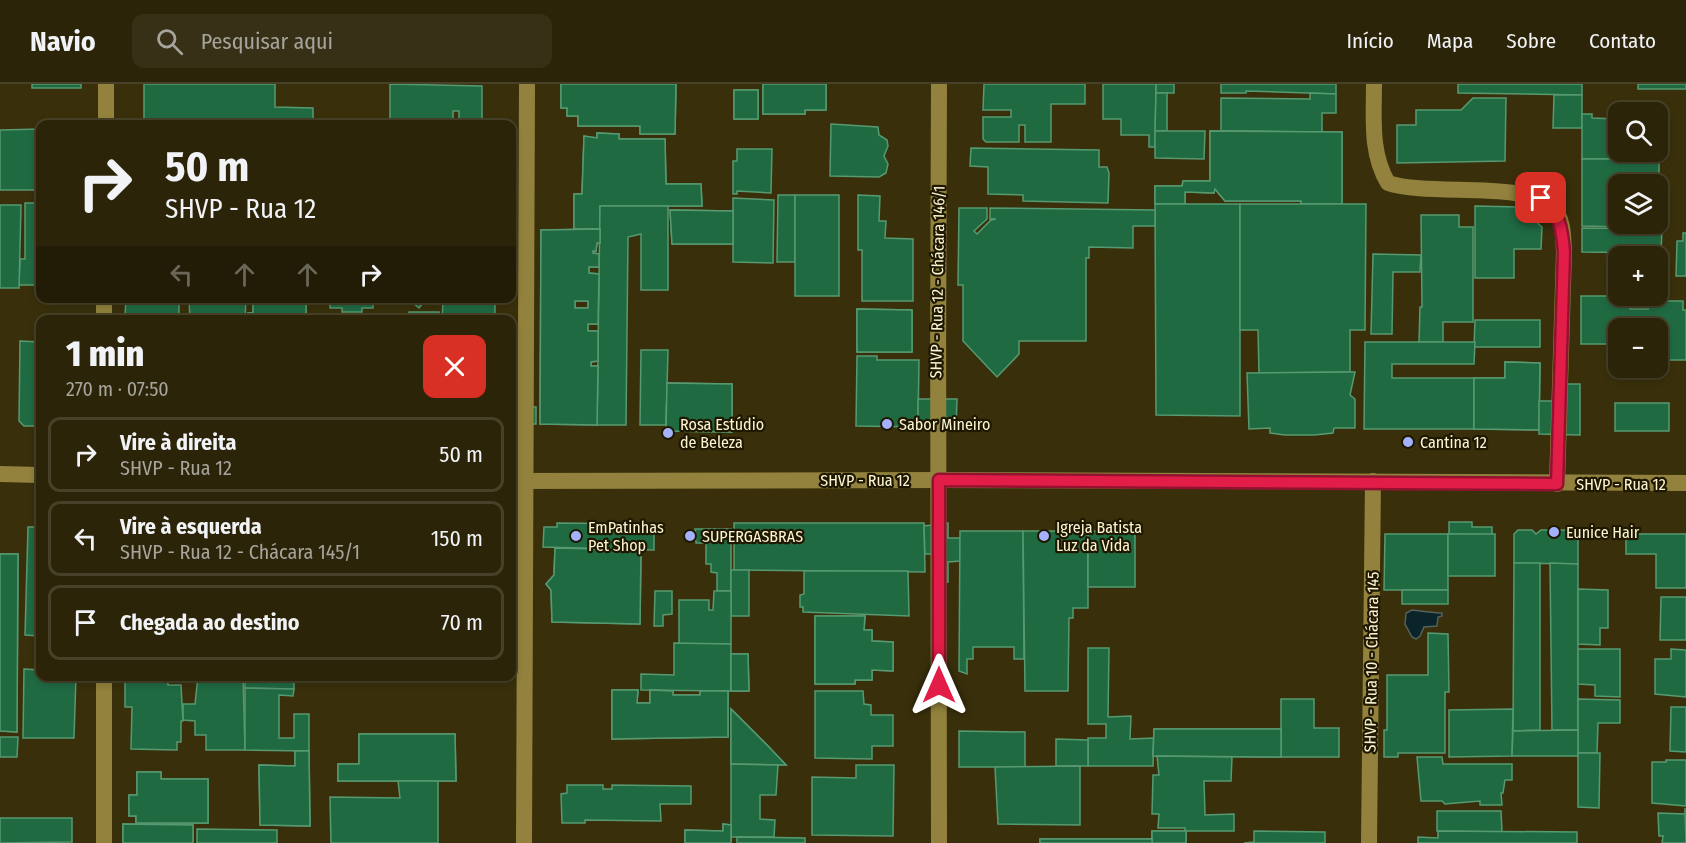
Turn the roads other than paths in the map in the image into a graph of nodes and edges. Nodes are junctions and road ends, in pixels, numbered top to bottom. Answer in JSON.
{"nodes":[{"id":1,"x":106,"y":84,"type":"edge"},
{"id":2,"x":527,"y":84,"type":"edge"},
{"id":3,"x":939,"y":84,"type":"edge"},
{"id":4,"x":1374,"y":84,"type":"edge"},
{"id":5,"x":106,"y":120,"type":"edge"},
{"id":6,"x":0,"y":474,"type":"edge"},
{"id":7,"x":36,"y":475,"type":"edge"},
{"id":8,"x":939,"y":480,"type":"junction"},
{"id":9,"x":518,"y":481,"type":"edge"},
{"id":10,"x":1373,"y":481,"type":"junction"},
{"id":11,"x":1686,"y":483,"type":"edge"},
{"id":12,"x":1557,"y":484,"type":"junction"},
{"id":13,"x":104,"y":681,"type":"edge"},
{"id":14,"x":104,"y":843,"type":"edge"},
{"id":15,"x":524,"y":843,"type":"edge"},
{"id":16,"x":939,"y":843,"type":"edge"},
{"id":17,"x":1369,"y":843,"type":"edge"}],
"edges":[{"from":1,"to":5,"type":"street"},
{"from":2,"to":9,"type":"street"},
{"from":3,"to":8,"type":"street","name":"SHVP - Rua 12 - Chácara 146/1"},
{"from":4,"to":12,"type":"street"},
{"from":6,"to":7,"type":"street"},
{"from":8,"to":9,"type":"street","name":"SHVP - Rua 12"},
{"from":8,"to":10,"type":"street","name":"SHVP - Rua 12"},
{"from":8,"to":16,"type":"street","name":"SHVP - Rua 12 - Chácara 146/1"},
{"from":9,"to":15,"type":"street"},
{"from":10,"to":12,"type":"street","name":"SHVP - Rua 12"},
{"from":10,"to":17,"type":"street","name":"SHVP - Rua 10 - Chácara 145"},
{"from":11,"to":12,"type":"street","name":"SHVP - Rua 12"},
{"from":13,"to":14,"type":"street"}]}
